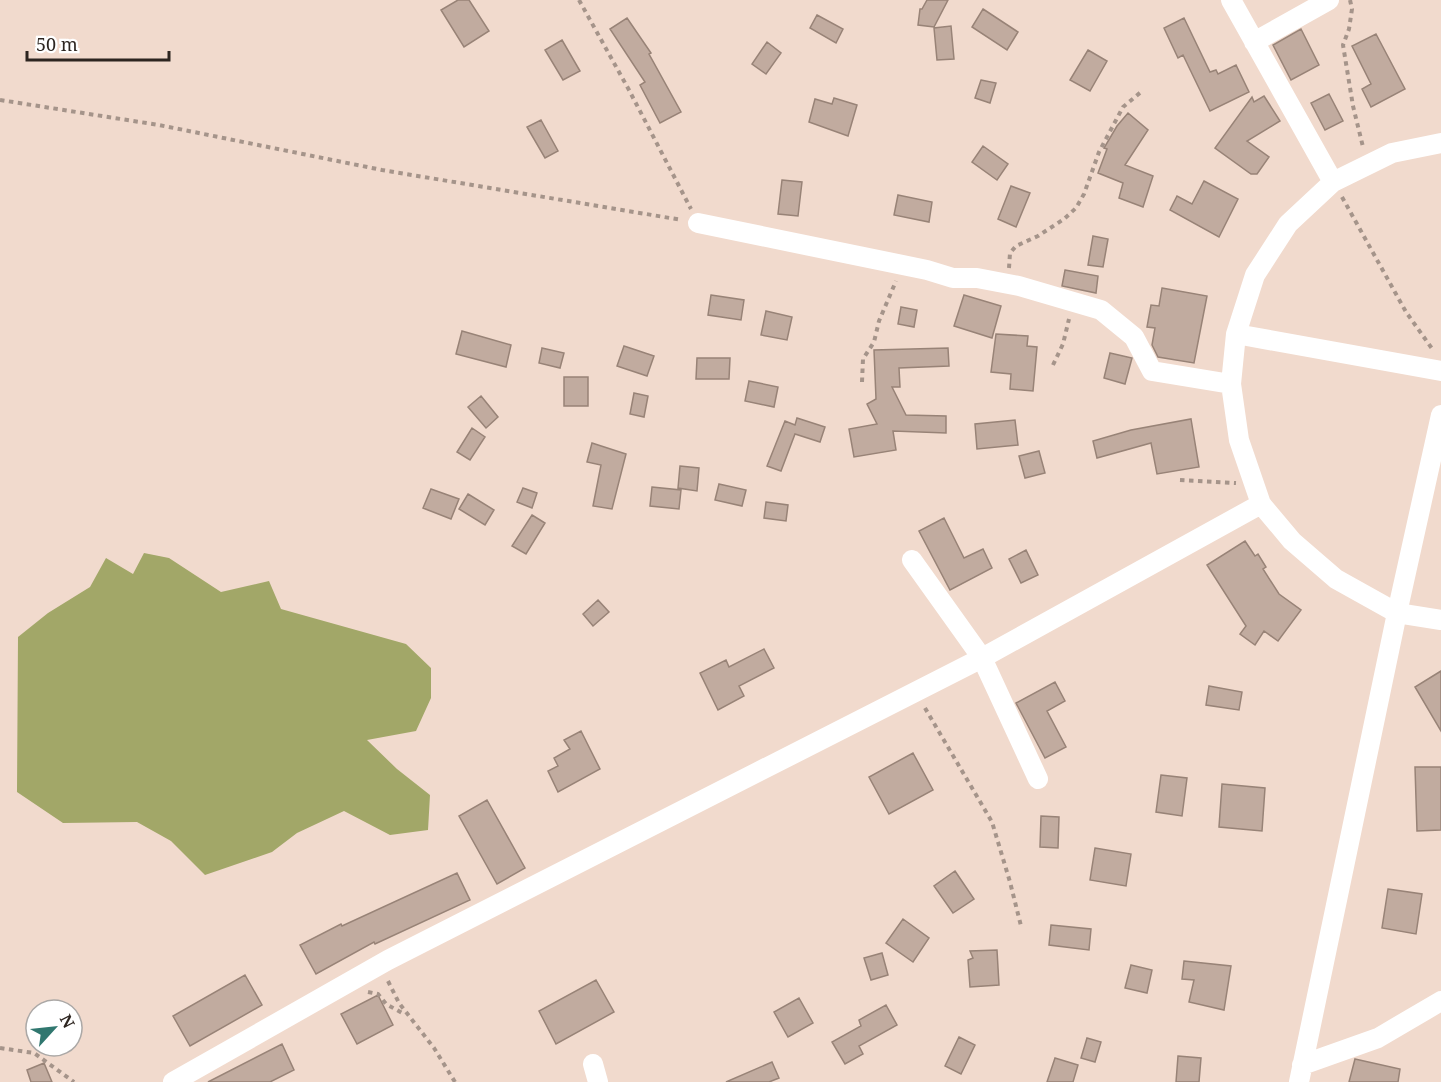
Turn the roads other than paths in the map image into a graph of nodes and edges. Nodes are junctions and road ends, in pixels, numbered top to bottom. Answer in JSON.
{"nodes":[{"id":1,"x":1231,"y":0,"type":"edge"},
{"id":2,"x":1329,"y":0,"type":"edge"},
{"id":3,"x":1254,"y":42,"type":"junction"},
{"id":4,"x":1441,"y":143,"type":"edge"},
{"id":5,"x":1333,"y":182,"type":"junction"},
{"id":6,"x":698,"y":223,"type":"road end"},
{"id":7,"x":1236,"y":334,"type":"junction"},
{"id":8,"x":1441,"y":371,"type":"edge"},
{"id":9,"x":1231,"y":384,"type":"junction"},
{"id":10,"x":1441,"y":415,"type":"edge"},
{"id":11,"x":1261,"y":504,"type":"junction"},
{"id":12,"x":912,"y":560,"type":"dead end"},
{"id":13,"x":1396,"y":613,"type":"junction"},
{"id":14,"x":1441,"y":620,"type":"edge"},
{"id":15,"x":981,"y":658,"type":"junction"},
{"id":16,"x":1038,"y":779,"type":"dead end"},
{"id":17,"x":1441,"y":1001,"type":"edge"},
{"id":18,"x":1300,"y":1074,"type":"edge"},
{"id":19,"x":173,"y":1082,"type":"edge"}],
"edges":[{"from":1,"to":3,"type":"street"},
{"from":2,"to":3,"type":"street"},
{"from":3,"to":5,"type":"street"},
{"from":4,"to":5,"type":"street"},
{"from":5,"to":7,"type":"street"},
{"from":6,"to":9,"type":"street"},
{"from":7,"to":8,"type":"street"},
{"from":7,"to":9,"type":"street"},
{"from":9,"to":11,"type":"street"},
{"from":10,"to":13,"type":"street"},
{"from":11,"to":13,"type":"street"},
{"from":11,"to":15,"type":"street"},
{"from":12,"to":15,"type":"street"},
{"from":13,"to":14,"type":"street"},
{"from":13,"to":18,"type":"street"},
{"from":15,"to":16,"type":"street"},
{"from":15,"to":19,"type":"street"},
{"from":17,"to":18,"type":"street"}]}
